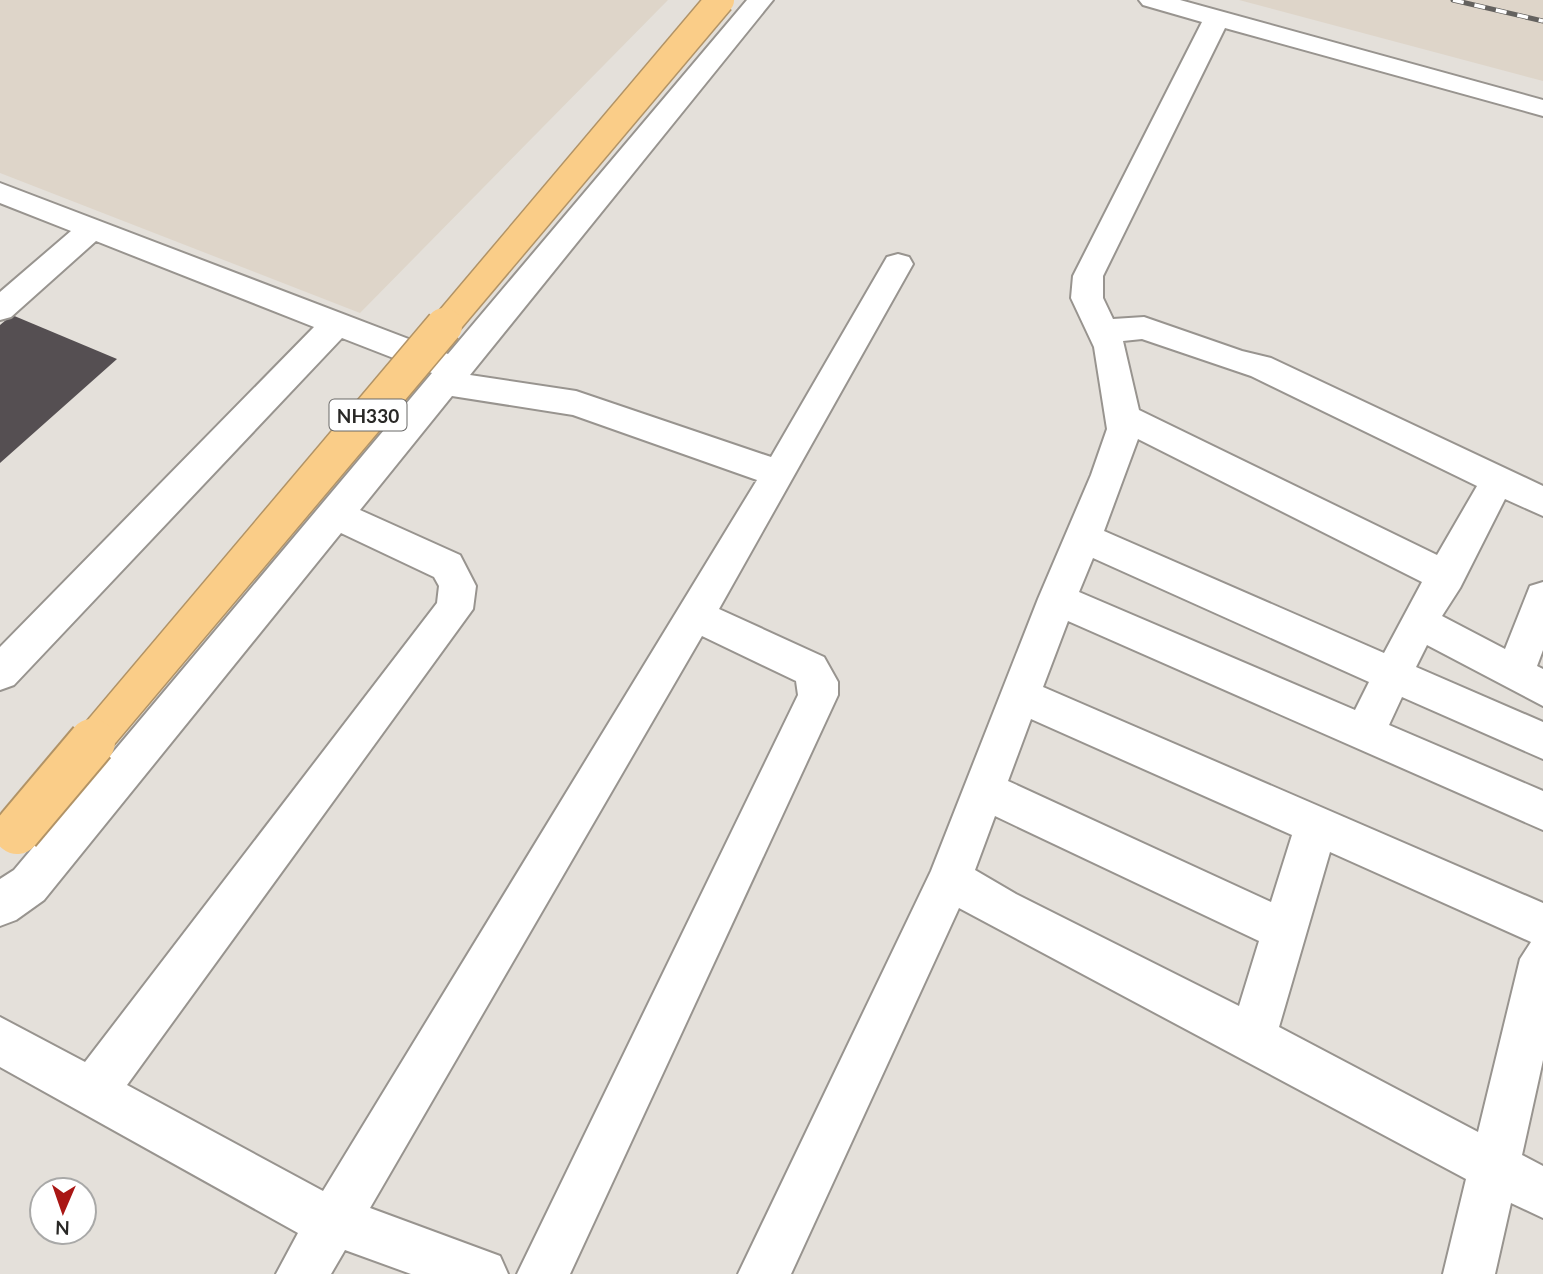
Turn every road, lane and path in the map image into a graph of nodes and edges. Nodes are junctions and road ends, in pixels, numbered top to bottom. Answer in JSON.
{"nodes":[{"id":1,"x":720,"y":0,"type":"edge"},
{"id":2,"x":760,"y":0,"type":"edge"},
{"id":3,"x":1152,"y":0,"type":"edge"},
{"id":4,"x":1217,"y":18,"type":"junction"},
{"id":5,"x":1543,"y":108,"type":"edge"},
{"id":6,"x":0,"y":192,"type":"edge"},
{"id":7,"x":92,"y":228,"type":"junction"},
{"id":8,"x":898,"y":264,"type":"dead end"},
{"id":9,"x":0,"y":309,"type":"edge"},
{"id":10,"x":337,"y":323,"type":"junction"},
{"id":11,"x":1101,"y":331,"type":"junction"},
{"id":12,"x":451,"y":376,"type":"junction"},
{"id":13,"x":1123,"y":417,"type":"junction"},
{"id":14,"x":779,"y":474,"type":"junction"},
{"id":15,"x":1498,"y":480,"type":"junction"},
{"id":16,"x":1543,"y":502,"type":"edge"},
{"id":17,"x":336,"y":515,"type":"junction"},
{"id":18,"x":1083,"y":538,"type":"junction"},
{"id":19,"x":1447,"y":577,"type":"junction"},
{"id":20,"x":1543,"y":597,"type":"edge"},
{"id":21,"x":1057,"y":599,"type":"junction"},
{"id":22,"x":695,"y":615,"type":"junction"},
{"id":23,"x":1419,"y":622,"type":"junction"},
{"id":24,"x":0,"y":673,"type":"edge"},
{"id":25,"x":1395,"y":674,"type":"junction"},
{"id":26,"x":1529,"y":682,"type":"edge"},
{"id":27,"x":1020,"y":695,"type":"junction"},
{"id":28,"x":1364,"y":733,"type":"junction"},
{"id":29,"x":1543,"y":741,"type":"edge"},
{"id":30,"x":984,"y":790,"type":"junction"},
{"id":31,"x":1543,"y":811,"type":"edge"},
{"id":32,"x":1317,"y":824,"type":"junction"},
{"id":33,"x":17,"y":831,"type":"dead end"},
{"id":34,"x":950,"y":879,"type":"junction"},
{"id":35,"x":0,"y":905,"type":"edge"},
{"id":36,"x":1543,"y":925,"type":"edge"},
{"id":37,"x":1284,"y":930,"type":"junction"},
{"id":38,"x":1543,"y":959,"type":"edge"},
{"id":39,"x":1252,"y":1038,"type":"junction"},
{"id":40,"x":0,"y":1041,"type":"edge"},
{"id":41,"x":92,"y":1092,"type":"junction"},
{"id":42,"x":1495,"y":1167,"type":"junction"},
{"id":43,"x":1543,"y":1193,"type":"edge"},
{"id":44,"x":333,"y":1221,"type":"junction"},
{"id":45,"x":302,"y":1274,"type":"edge"},
{"id":46,"x":482,"y":1274,"type":"edge"},
{"id":47,"x":543,"y":1274,"type":"edge"},
{"id":48,"x":764,"y":1274,"type":"edge"},
{"id":49,"x":1469,"y":1274,"type":"edge"}],
"edges":[{"from":1,"to":33,"type":"highway","number":"NH330","bridge":true},
{"from":2,"to":12,"type":"street"},
{"from":3,"to":4,"type":"street"},
{"from":4,"to":5,"type":"street"},
{"from":4,"to":11,"type":"street"},
{"from":6,"to":7,"type":"street"},
{"from":7,"to":9,"type":"street"},
{"from":7,"to":10,"type":"street"},
{"from":8,"to":14,"type":"street"},
{"from":10,"to":12,"type":"street"},
{"from":10,"to":24,"type":"street"},
{"from":11,"to":13,"type":"street"},
{"from":11,"to":15,"type":"street"},
{"from":12,"to":14,"type":"street"},
{"from":12,"to":17,"type":"street"},
{"from":13,"to":18,"type":"street"},
{"from":13,"to":19,"type":"street"},
{"from":14,"to":22,"type":"street"},
{"from":15,"to":16,"type":"street"},
{"from":15,"to":19,"type":"street"},
{"from":17,"to":35,"type":"street"},
{"from":17,"to":41,"type":"street"},
{"from":18,"to":21,"type":"street"},
{"from":18,"to":25,"type":"street"},
{"from":19,"to":23,"type":"street"},
{"from":20,"to":26,"type":"street"},
{"from":21,"to":27,"type":"street"},
{"from":21,"to":28,"type":"street"},
{"from":22,"to":44,"type":"street"},
{"from":22,"to":47,"type":"street"},
{"from":23,"to":25,"type":"street"},
{"from":23,"to":26,"type":"street"},
{"from":25,"to":28,"type":"street"},
{"from":25,"to":29,"type":"street"},
{"from":27,"to":30,"type":"street"},
{"from":27,"to":32,"type":"street"},
{"from":28,"to":31,"type":"street"},
{"from":30,"to":34,"type":"street"},
{"from":30,"to":37,"type":"street"},
{"from":32,"to":36,"type":"street"},
{"from":32,"to":37,"type":"street"},
{"from":34,"to":39,"type":"street"},
{"from":34,"to":48,"type":"street"},
{"from":37,"to":39,"type":"street"},
{"from":38,"to":42,"type":"street"},
{"from":39,"to":42,"type":"street"},
{"from":40,"to":41,"type":"street"},
{"from":41,"to":44,"type":"street"},
{"from":42,"to":43,"type":"street"},
{"from":42,"to":49,"type":"street"},
{"from":44,"to":45,"type":"street"},
{"from":44,"to":46,"type":"street"}]}
